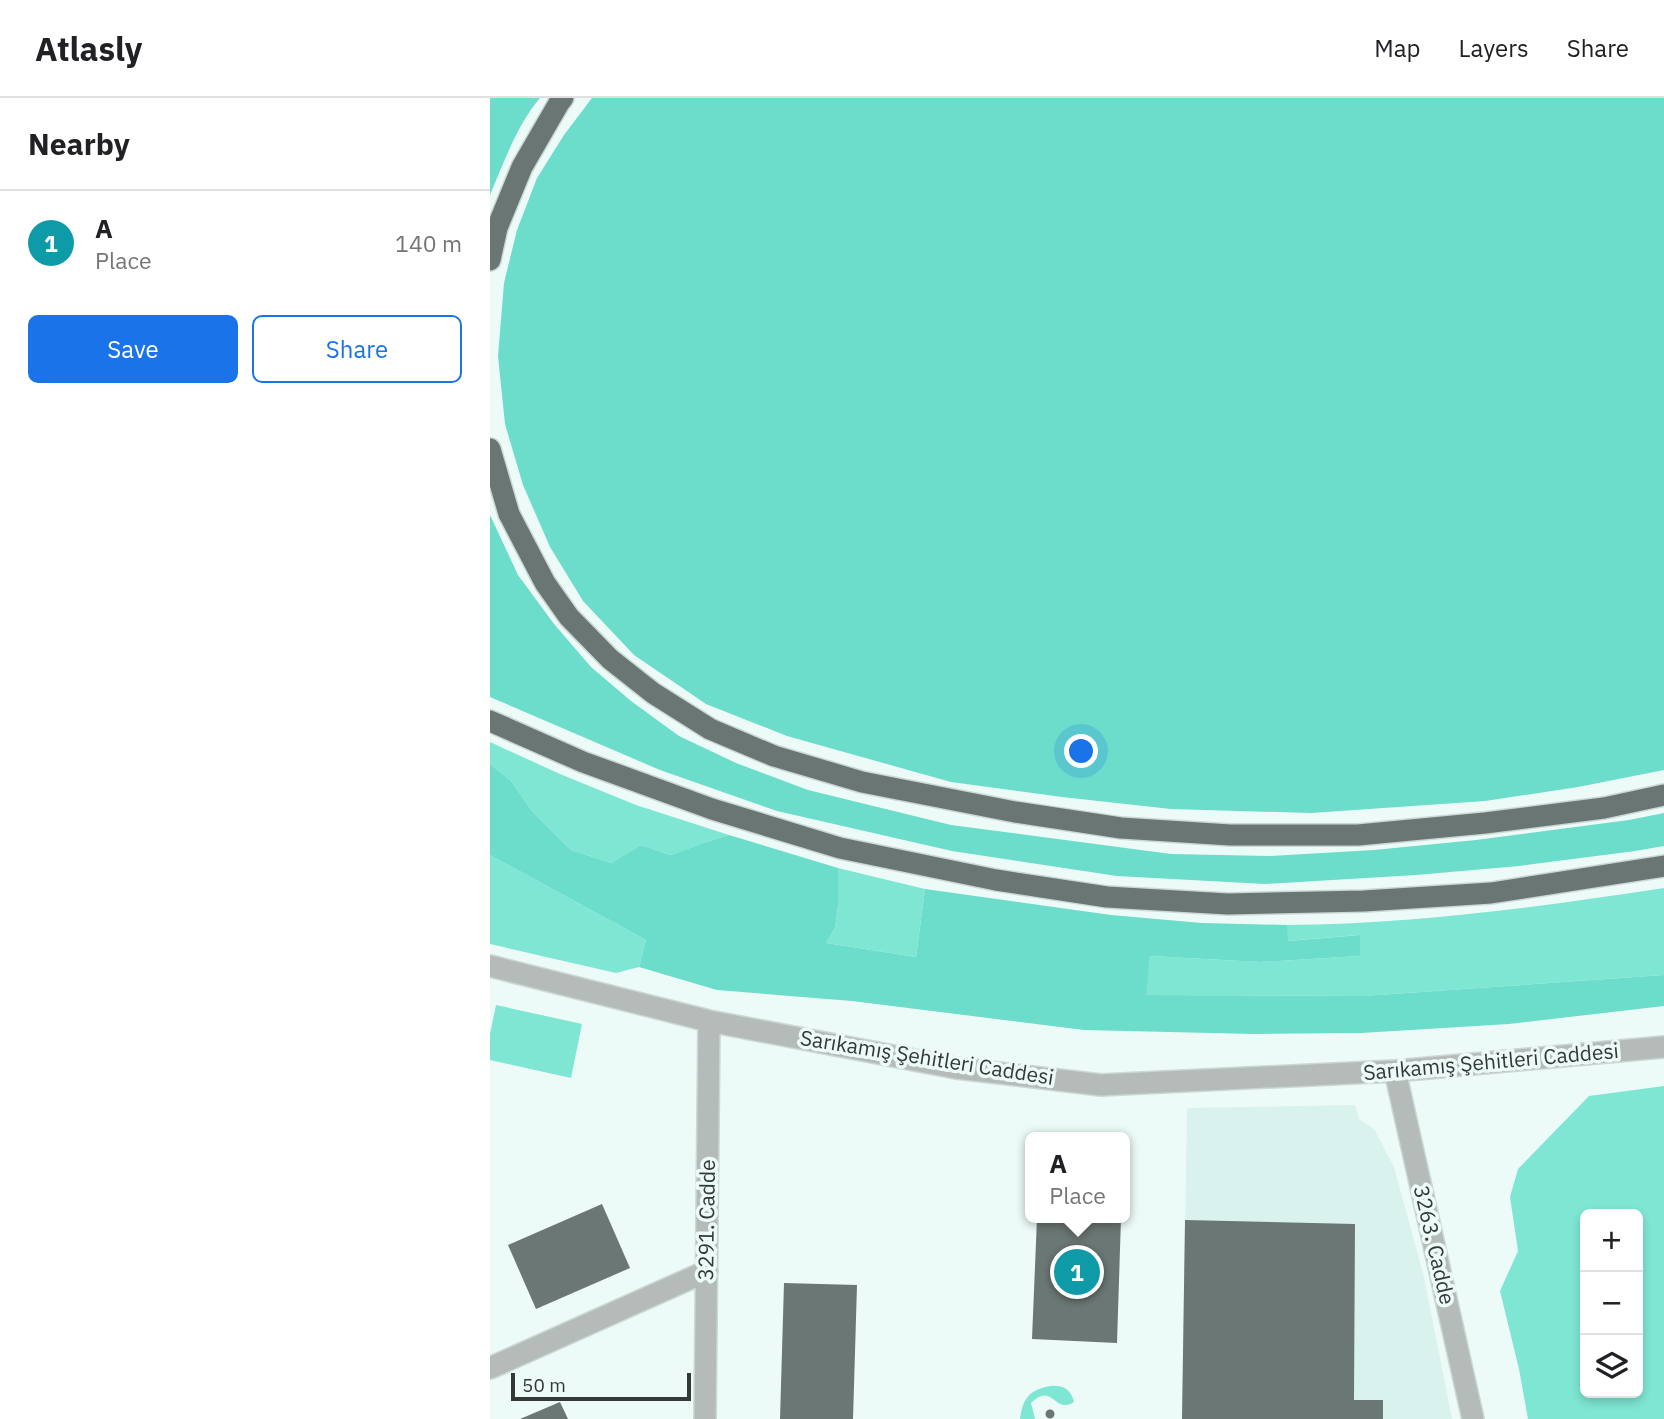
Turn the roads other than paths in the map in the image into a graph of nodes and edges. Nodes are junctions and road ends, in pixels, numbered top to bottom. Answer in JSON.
{"nodes":[{"id":1,"x":563,"y":98,"type":"edge"},
{"id":2,"x":490,"y":260,"type":"edge"},
{"id":3,"x":490,"y":449,"type":"edge"},
{"id":4,"x":490,"y":721,"type":"edge"},
{"id":5,"x":1664,"y":795,"type":"edge"},
{"id":6,"x":1664,"y":866,"type":"edge"},
{"id":7,"x":490,"y":966,"type":"edge"},
{"id":8,"x":709,"y":1021,"type":"junction"},
{"id":9,"x":1664,"y":1047,"type":"edge"},
{"id":10,"x":1395,"y":1071,"type":"junction"},
{"id":11,"x":707,"y":1271,"type":"junction"},
{"id":12,"x":490,"y":1368,"type":"edge"},
{"id":13,"x":705,"y":1419,"type":"edge"},
{"id":14,"x":1473,"y":1419,"type":"edge"}],
"edges":[{"from":1,"to":2,"type":"highway"},
{"from":3,"to":5,"type":"highway"},
{"from":4,"to":6,"type":"highway"},
{"from":7,"to":8,"type":"street","name":"Sarıkamış Şehitleri Caddesi"},
{"from":8,"to":10,"type":"street","name":"Sarıkamış Şehitleri Caddesi"},
{"from":8,"to":11,"type":"street","name":"3291. Cadde"},
{"from":9,"to":10,"type":"street","name":"Sarıkamış Şehitleri Caddesi"},
{"from":10,"to":14,"type":"street","name":"3263. Cadde"},
{"from":11,"to":12,"type":"street"},
{"from":11,"to":13,"type":"street","name":"3291. Cadde"}]}
